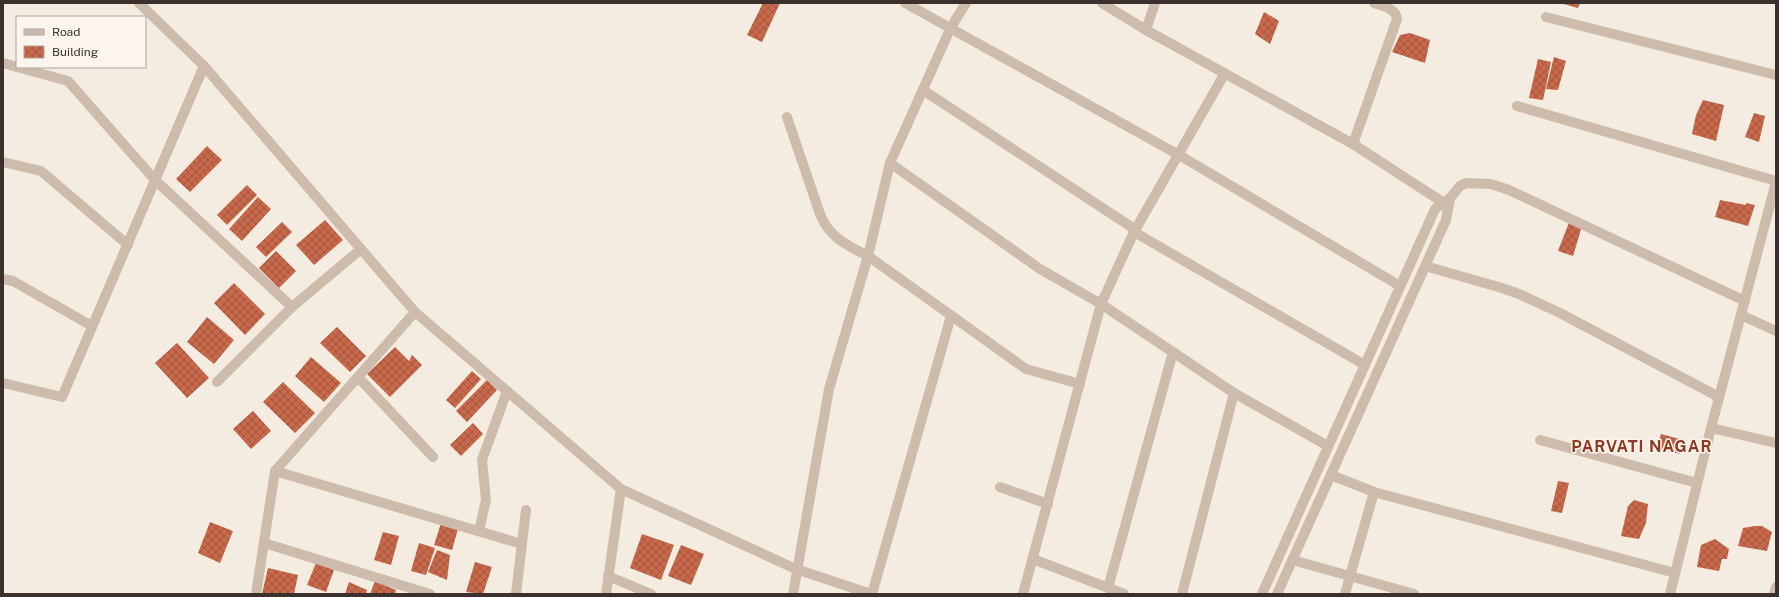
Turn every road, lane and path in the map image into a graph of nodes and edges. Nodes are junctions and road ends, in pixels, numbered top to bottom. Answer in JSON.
{"nodes":[{"id":1,"x":139,"y":3,"type":"edge"},
{"id":2,"x":905,"y":3,"type":"edge"},
{"id":3,"x":966,"y":3,"type":"edge"},
{"id":4,"x":1102,"y":3,"type":"edge"},
{"id":5,"x":1155,"y":3,"type":"edge"},
{"id":6,"x":1374,"y":3,"type":"edge"},
{"id":7,"x":1546,"y":17,"type":"dead end"},
{"id":8,"x":951,"y":28,"type":"junction"},
{"id":9,"x":1146,"y":30,"type":"junction"},
{"id":10,"x":3,"y":63,"type":"edge"},
{"id":11,"x":204,"y":66,"type":"junction"},
{"id":12,"x":16,"y":67,"type":"edge"},
{"id":13,"x":21,"y":68,"type":"edge"},
{"id":14,"x":1225,"y":73,"type":"junction"},
{"id":15,"x":1776,"y":75,"type":"edge"},
{"id":16,"x":923,"y":90,"type":"junction"},
{"id":17,"x":1517,"y":106,"type":"dead end"},
{"id":18,"x":787,"y":117,"type":"dead end"},
{"id":19,"x":1353,"y":144,"type":"junction"},
{"id":20,"x":1179,"y":155,"type":"junction"},
{"id":21,"x":3,"y":162,"type":"edge"},
{"id":22,"x":890,"y":164,"type":"junction"},
{"id":23,"x":155,"y":180,"type":"junction"},
{"id":24,"x":1776,"y":182,"type":"edge"},
{"id":25,"x":1447,"y":200,"type":"junction"},
{"id":26,"x":1135,"y":231,"type":"junction"},
{"id":27,"x":128,"y":245,"type":"junction"},
{"id":28,"x":361,"y":249,"type":"junction"},
{"id":29,"x":868,"y":256,"type":"junction"},
{"id":30,"x":1425,"y":266,"type":"junction"},
{"id":31,"x":3,"y":279,"type":"edge"},
{"id":32,"x":1400,"y":286,"type":"junction"},
{"id":33,"x":1745,"y":301,"type":"junction"},
{"id":34,"x":1101,"y":304,"type":"junction"},
{"id":35,"x":292,"y":307,"type":"junction"},
{"id":36,"x":415,"y":312,"type":"junction"},
{"id":37,"x":951,"y":316,"type":"junction"},
{"id":38,"x":1741,"y":316,"type":"junction"},
{"id":39,"x":92,"y":326,"type":"junction"},
{"id":40,"x":1776,"y":331,"type":"edge"},
{"id":41,"x":1173,"y":352,"type":"junction"},
{"id":42,"x":1364,"y":365,"type":"junction"},
{"id":43,"x":358,"y":377,"type":"junction"},
{"id":44,"x":217,"y":382,"type":"dead end"},
{"id":45,"x":3,"y":383,"type":"edge"},
{"id":46,"x":1080,"y":384,"type":"junction"},
{"id":47,"x":507,"y":391,"type":"junction"},
{"id":48,"x":1234,"y":393,"type":"junction"},
{"id":49,"x":1719,"y":397,"type":"junction"},
{"id":50,"x":1711,"y":428,"type":"junction"},
{"id":51,"x":1540,"y":440,"type":"dead end"},
{"id":52,"x":1776,"y":443,"type":"edge"},
{"id":53,"x":1328,"y":446,"type":"junction"},
{"id":54,"x":433,"y":457,"type":"dead end"},
{"id":55,"x":275,"y":471,"type":"junction"},
{"id":56,"x":1331,"y":475,"type":"junction"},
{"id":57,"x":1697,"y":483,"type":"junction"},
{"id":58,"x":1000,"y":487,"type":"dead end"},
{"id":59,"x":621,"y":489,"type":"junction"},
{"id":60,"x":1374,"y":492,"type":"junction"},
{"id":61,"x":1048,"y":504,"type":"junction"},
{"id":62,"x":526,"y":510,"type":"dead end"},
{"id":63,"x":479,"y":531,"type":"junction"},
{"id":64,"x":264,"y":543,"type":"junction"},
{"id":65,"x":522,"y":544,"type":"junction"},
{"id":66,"x":1033,"y":559,"type":"junction"},
{"id":67,"x":1292,"y":560,"type":"junction"},
{"id":68,"x":796,"y":569,"type":"junction"},
{"id":69,"x":1675,"y":573,"type":"junction"},
{"id":70,"x":608,"y":576,"type":"junction"},
{"id":71,"x":1350,"y":576,"type":"junction"},
{"id":72,"x":1776,"y":587,"type":"edge"},
{"id":73,"x":1108,"y":588,"type":"junction"},
{"id":74,"x":256,"y":594,"type":"edge"},
{"id":75,"x":430,"y":594,"type":"edge"},
{"id":76,"x":516,"y":594,"type":"edge"},
{"id":77,"x":606,"y":594,"type":"edge"},
{"id":78,"x":651,"y":594,"type":"edge"},
{"id":79,"x":793,"y":594,"type":"edge"},
{"id":80,"x":871,"y":594,"type":"edge"},
{"id":81,"x":1023,"y":594,"type":"edge"},
{"id":82,"x":1124,"y":594,"type":"edge"},
{"id":83,"x":1182,"y":594,"type":"edge"},
{"id":84,"x":1262,"y":594,"type":"edge"},
{"id":85,"x":1277,"y":594,"type":"edge"},
{"id":86,"x":1345,"y":594,"type":"edge"},
{"id":87,"x":1414,"y":594,"type":"edge"},
{"id":88,"x":1670,"y":594,"type":"edge"},
{"id":89,"x":1774,"y":594,"type":"edge"}],
"edges":[{"from":1,"to":11,"type":"street"},
{"from":2,"to":8,"type":"street"},
{"from":3,"to":8,"type":"street"},
{"from":4,"to":9,"type":"street"},
{"from":5,"to":9,"type":"street"},
{"from":6,"to":19,"type":"street"},
{"from":7,"to":15,"type":"street"},
{"from":8,"to":16,"type":"street"},
{"from":8,"to":20,"type":"street"},
{"from":9,"to":14,"type":"street"},
{"from":10,"to":12,"type":"street"},
{"from":11,"to":23,"type":"street"},
{"from":11,"to":28,"type":"street"},
{"from":13,"to":23,"type":"street"},
{"from":14,"to":19,"type":"street"},
{"from":14,"to":20,"type":"street"},
{"from":16,"to":22,"type":"street"},
{"from":16,"to":26,"type":"street"},
{"from":17,"to":24,"type":"street"},
{"from":18,"to":29,"type":"street"},
{"from":19,"to":25,"type":"street"},
{"from":20,"to":26,"type":"street"},
{"from":20,"to":32,"type":"street"},
{"from":21,"to":27,"type":"street"},
{"from":22,"to":29,"type":"street"},
{"from":22,"to":34,"type":"street"},
{"from":23,"to":27,"type":"street"},
{"from":23,"to":35,"type":"street"},
{"from":24,"to":33,"type":"street"},
{"from":25,"to":30,"type":"street"},
{"from":25,"to":32,"type":"street"},
{"from":25,"to":33,"type":"street"},
{"from":26,"to":34,"type":"street"},
{"from":26,"to":42,"type":"street"},
{"from":27,"to":39,"type":"street"},
{"from":28,"to":35,"type":"street"},
{"from":28,"to":36,"type":"street"},
{"from":29,"to":37,"type":"street"},
{"from":29,"to":68,"type":"street"},
{"from":30,"to":49,"type":"street"},
{"from":30,"to":56,"type":"street"},
{"from":31,"to":39,"type":"street"},
{"from":32,"to":42,"type":"street"},
{"from":33,"to":38,"type":"street"},
{"from":34,"to":41,"type":"street"},
{"from":34,"to":46,"type":"street"},
{"from":35,"to":44,"type":"street"},
{"from":36,"to":43,"type":"street"},
{"from":36,"to":47,"type":"street"},
{"from":37,"to":46,"type":"street"},
{"from":37,"to":80,"type":"street"},
{"from":38,"to":40,"type":"street"},
{"from":38,"to":49,"type":"street"},
{"from":39,"to":45,"type":"street"},
{"from":41,"to":48,"type":"street"},
{"from":41,"to":73,"type":"street"},
{"from":42,"to":53,"type":"street"},
{"from":43,"to":54,"type":"street"},
{"from":43,"to":55,"type":"street"},
{"from":46,"to":61,"type":"street"},
{"from":47,"to":59,"type":"street"},
{"from":47,"to":63,"type":"street"},
{"from":48,"to":53,"type":"street"},
{"from":48,"to":83,"type":"street"},
{"from":49,"to":50,"type":"street"},
{"from":50,"to":52,"type":"street"},
{"from":50,"to":57,"type":"street"},
{"from":51,"to":57,"type":"street"},
{"from":53,"to":84,"type":"street"},
{"from":55,"to":63,"type":"street"},
{"from":55,"to":64,"type":"street"},
{"from":56,"to":60,"type":"street"},
{"from":56,"to":67,"type":"street"},
{"from":57,"to":69,"type":"street"},
{"from":58,"to":61,"type":"street"},
{"from":59,"to":68,"type":"street"},
{"from":59,"to":70,"type":"street"},
{"from":60,"to":69,"type":"street"},
{"from":60,"to":71,"type":"street"},
{"from":61,"to":66,"type":"street"},
{"from":62,"to":65,"type":"street"},
{"from":63,"to":65,"type":"street"},
{"from":64,"to":74,"type":"street"},
{"from":64,"to":75,"type":"street"},
{"from":65,"to":76,"type":"street"},
{"from":66,"to":73,"type":"street"},
{"from":66,"to":81,"type":"street"},
{"from":67,"to":71,"type":"street"},
{"from":67,"to":85,"type":"street"},
{"from":68,"to":79,"type":"street"},
{"from":68,"to":80,"type":"street"},
{"from":69,"to":88,"type":"street"},
{"from":70,"to":77,"type":"street"},
{"from":70,"to":78,"type":"street"},
{"from":71,"to":86,"type":"street"},
{"from":71,"to":87,"type":"street"},
{"from":72,"to":89,"type":"street"},
{"from":73,"to":82,"type":"street"}]}
